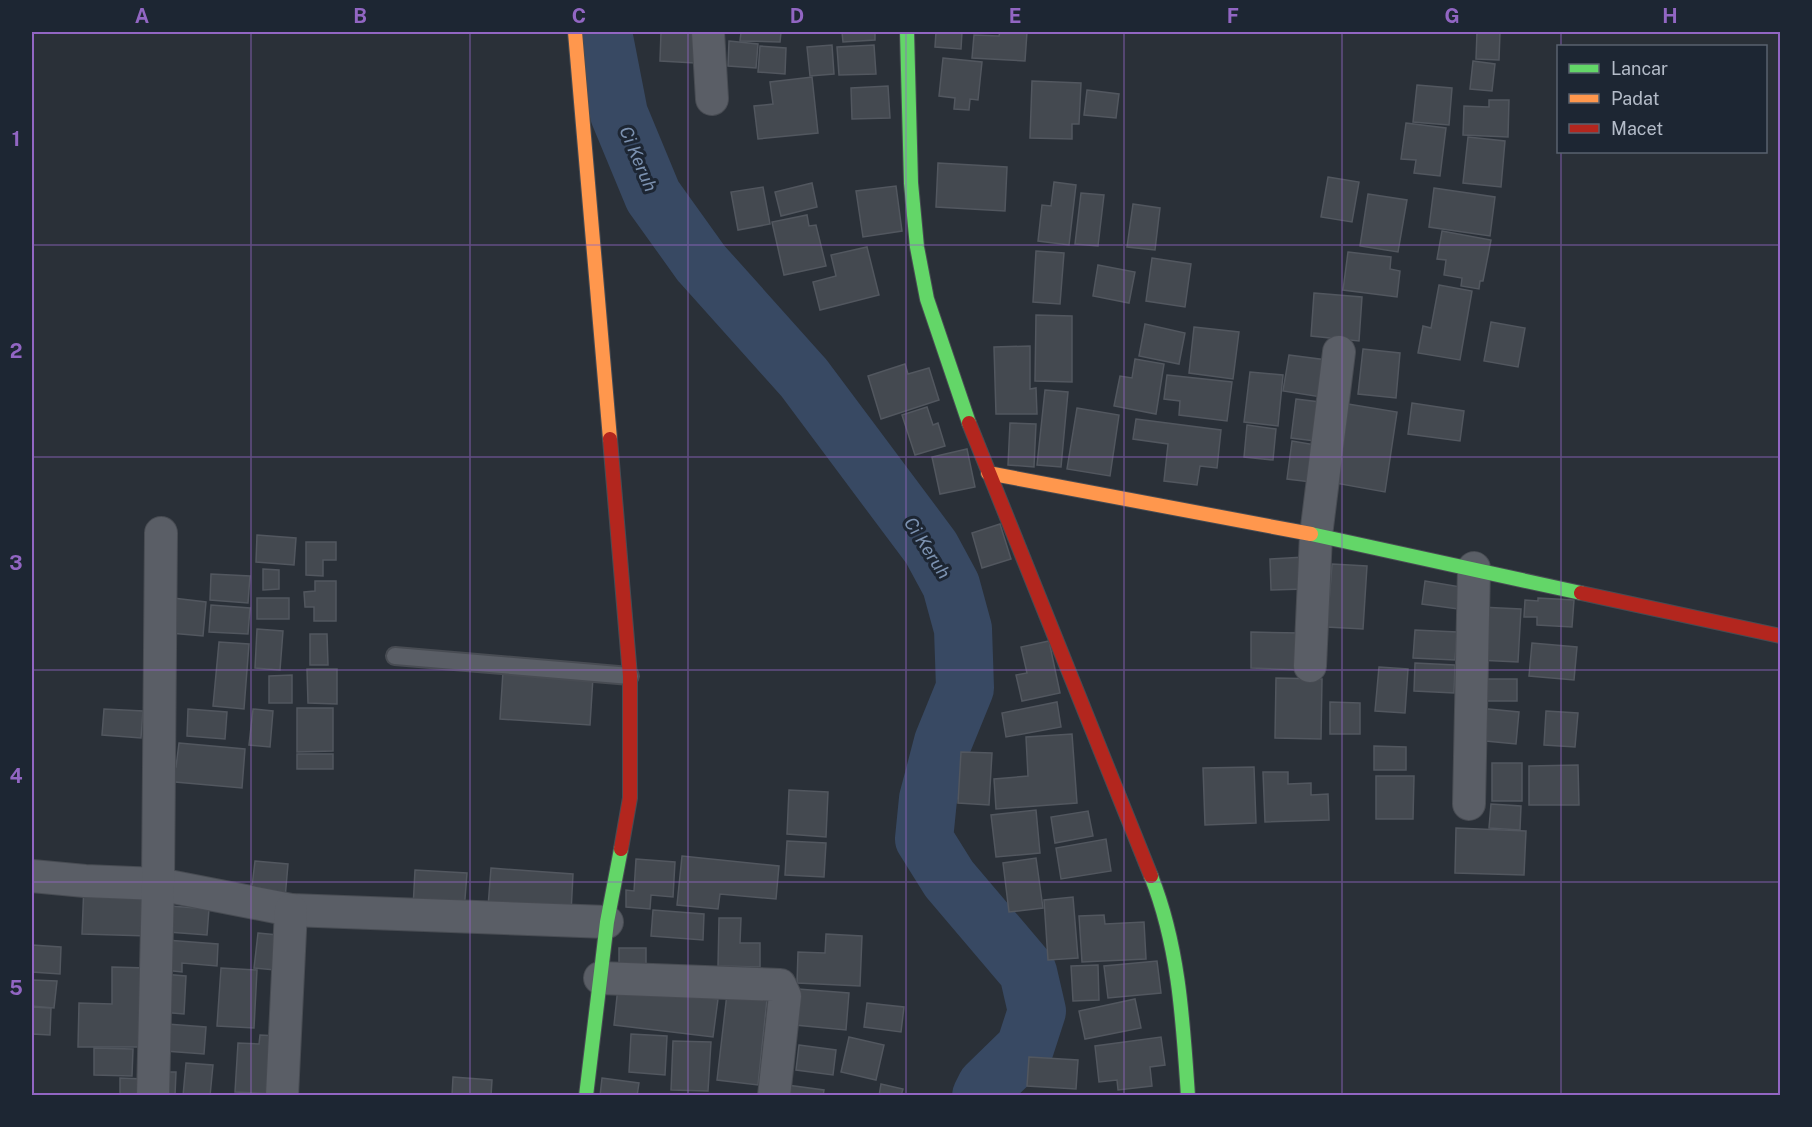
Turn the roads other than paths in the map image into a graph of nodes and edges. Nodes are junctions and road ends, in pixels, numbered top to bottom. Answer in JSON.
{"nodes":[{"id":1,"x":575,"y":32,"type":"edge"},
{"id":2,"x":708,"y":32,"type":"edge"},
{"id":3,"x":907,"y":32,"type":"edge"},
{"id":4,"x":712,"y":99,"type":"dead end"},
{"id":5,"x":1339,"y":352,"type":"dead end"},
{"id":6,"x":988,"y":473,"type":"junction"},
{"id":7,"x":161,"y":533,"type":"dead end"},
{"id":8,"x":1316,"y":535,"type":"junction"},
{"id":9,"x":1474,"y":568,"type":"junction"},
{"id":10,"x":1780,"y":636,"type":"edge"},
{"id":11,"x":395,"y":656,"type":"dead end"},
{"id":12,"x":1310,"y":666,"type":"dead end"},
{"id":13,"x":630,"y":676,"type":"junction"},
{"id":14,"x":1468,"y":804,"type":"dead end"},
{"id":15,"x":32,"y":876,"type":"edge"},
{"id":16,"x":158,"y":884,"type":"junction"},
{"id":17,"x":291,"y":910,"type":"junction"},
{"id":18,"x":607,"y":922,"type":"junction"},
{"id":19,"x":600,"y":978,"type":"junction"},
{"id":20,"x":153,"y":1095,"type":"edge"},
{"id":21,"x":282,"y":1095,"type":"edge"},
{"id":22,"x":585,"y":1095,"type":"edge"},
{"id":23,"x":774,"y":1095,"type":"edge"},
{"id":24,"x":1188,"y":1095,"type":"edge"}],
"edges":[{"from":1,"to":13,"type":"street"},
{"from":2,"to":4,"type":"street"},
{"from":3,"to":6,"type":"street"},
{"from":5,"to":8,"type":"street"},
{"from":6,"to":8,"type":"street"},
{"from":6,"to":24,"type":"street"},
{"from":7,"to":16,"type":"street"},
{"from":8,"to":9,"type":"street"},
{"from":8,"to":12,"type":"street"},
{"from":9,"to":10,"type":"street"},
{"from":9,"to":14,"type":"street"},
{"from":11,"to":13,"type":"lane"},
{"from":13,"to":18,"type":"street"},
{"from":15,"to":16,"type":"street"},
{"from":16,"to":17,"type":"street"},
{"from":16,"to":20,"type":"street"},
{"from":17,"to":18,"type":"street"},
{"from":17,"to":21,"type":"street"},
{"from":18,"to":19,"type":"street"},
{"from":19,"to":22,"type":"street"},
{"from":19,"to":23,"type":"street"}]}
